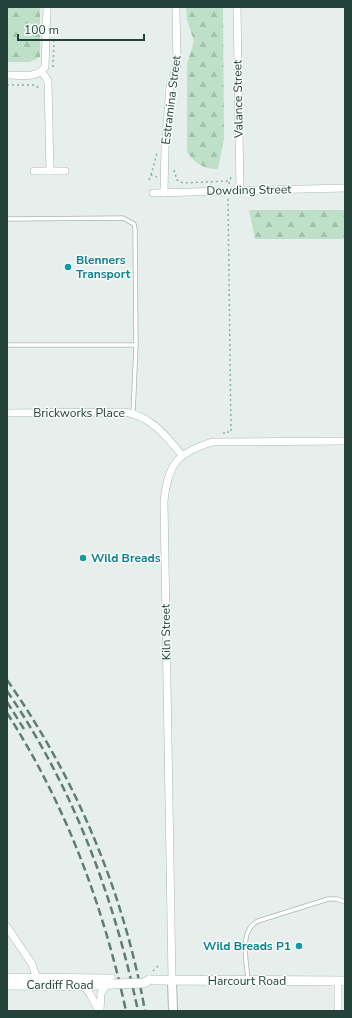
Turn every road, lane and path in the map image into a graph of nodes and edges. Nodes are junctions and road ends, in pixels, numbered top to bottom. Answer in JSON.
{"nodes":[{"id":1,"x":47,"y":7,"type":"edge"},
{"id":2,"x":176,"y":7,"type":"edge"},
{"id":3,"x":237,"y":7,"type":"edge"},
{"id":4,"x":42,"y":72,"type":"junction"},
{"id":5,"x":7,"y":75,"type":"edge"},
{"id":6,"x":7,"y":85,"type":"edge"},
{"id":7,"x":48,"y":96,"type":"junction"},
{"id":8,"x":174,"y":170,"type":"dead end"},
{"id":9,"x":34,"y":171,"type":"dead end"},
{"id":10,"x":50,"y":171,"type":"junction"},
{"id":11,"x":65,"y":171,"type":"dead end"},
{"id":12,"x":232,"y":174,"type":"dead end"},
{"id":13,"x":229,"y":181,"type":"junction"},
{"id":14,"x":345,"y":188,"type":"edge"},
{"id":15,"x":228,"y":190,"type":"junction"},
{"id":16,"x":240,"y":190,"type":"junction"},
{"id":17,"x":153,"y":193,"type":"dead end"},
{"id":18,"x":164,"y":193,"type":"junction"},
{"id":19,"x":7,"y":219,"type":"edge"},
{"id":20,"x":7,"y":345,"type":"edge"},
{"id":21,"x":136,"y":345,"type":"junction"},
{"id":22,"x":7,"y":413,"type":"edge"},
{"id":23,"x":133,"y":414,"type":"junction"},
{"id":24,"x":345,"y":441,"type":"edge"},
{"id":25,"x":224,"y":442,"type":"junction"},
{"id":26,"x":182,"y":454,"type":"junction"},
{"id":27,"x":345,"y":902,"type":"edge"},
{"id":28,"x":7,"y":927,"type":"edge"},
{"id":29,"x":7,"y":978,"type":"edge"},
{"id":30,"x":172,"y":980,"type":"junction"},
{"id":31,"x":38,"y":981,"type":"junction"},
{"id":32,"x":341,"y":981,"type":"edge"},
{"id":33,"x":111,"y":982,"type":"junction"},
{"id":34,"x":248,"y":982,"type":"junction"},
{"id":35,"x":7,"y":984,"type":"edge"},
{"id":36,"x":84,"y":986,"type":"junction"},
{"id":37,"x":100,"y":1011,"type":"edge"},
{"id":38,"x":173,"y":1011,"type":"edge"},
{"id":39,"x":338,"y":1011,"type":"edge"}],
"edges":[{"from":1,"to":4,"type":"street"},
{"from":2,"to":18,"type":"street","name":"Estramina Street"},
{"from":3,"to":16,"type":"street","name":"Valance Street"},
{"from":4,"to":5,"type":"street"},
{"from":4,"to":7,"type":"street"},
{"from":6,"to":7,"type":"path"},
{"from":7,"to":10,"type":"street"},
{"from":8,"to":13,"type":"path"},
{"from":9,"to":10,"type":"street"},
{"from":10,"to":11,"type":"street"},
{"from":12,"to":13,"type":"path"},
{"from":13,"to":15,"type":"path"},
{"from":14,"to":16,"type":"street","name":"Dowding Street"},
{"from":15,"to":16,"type":"street","name":"Dowding Street"},
{"from":15,"to":18,"type":"street","name":"Dowding Street"},
{"from":15,"to":25,"type":"path"},
{"from":17,"to":18,"type":"street","name":"Dowding Street"},
{"from":19,"to":21,"type":"lane"},
{"from":20,"to":21,"type":"lane"},
{"from":21,"to":23,"type":"lane"},
{"from":22,"to":23,"type":"street","name":"Brickworks Place"},
{"from":23,"to":26,"type":"street","name":"Brickworks Place"},
{"from":24,"to":25,"type":"street"},
{"from":25,"to":26,"type":"street"},
{"from":26,"to":30,"type":"street","name":"Kiln Street"},
{"from":27,"to":34,"type":"lane"},
{"from":28,"to":31,"type":"street"},
{"from":29,"to":31,"type":"main road","name":"Cardiff Road"},
{"from":30,"to":33,"type":"main road","name":"Harcourt Road","bridge":true},
{"from":30,"to":34,"type":"main road","name":"Harcourt Road"},
{"from":30,"to":38,"type":"street"},
{"from":31,"to":33,"type":"main road","name":"Cardiff Road"},
{"from":31,"to":35,"type":"main road","name":"Cardiff Road"},
{"from":31,"to":36,"type":"main road","name":"Cardiff Road"},
{"from":32,"to":34,"type":"main road","name":"Harcourt Road"},
{"from":32,"to":39,"type":"street"},
{"from":33,"to":36,"type":"main road","name":"Cardiff Road"},
{"from":33,"to":37,"type":"street"},
{"from":36,"to":37,"type":"street"}]}
